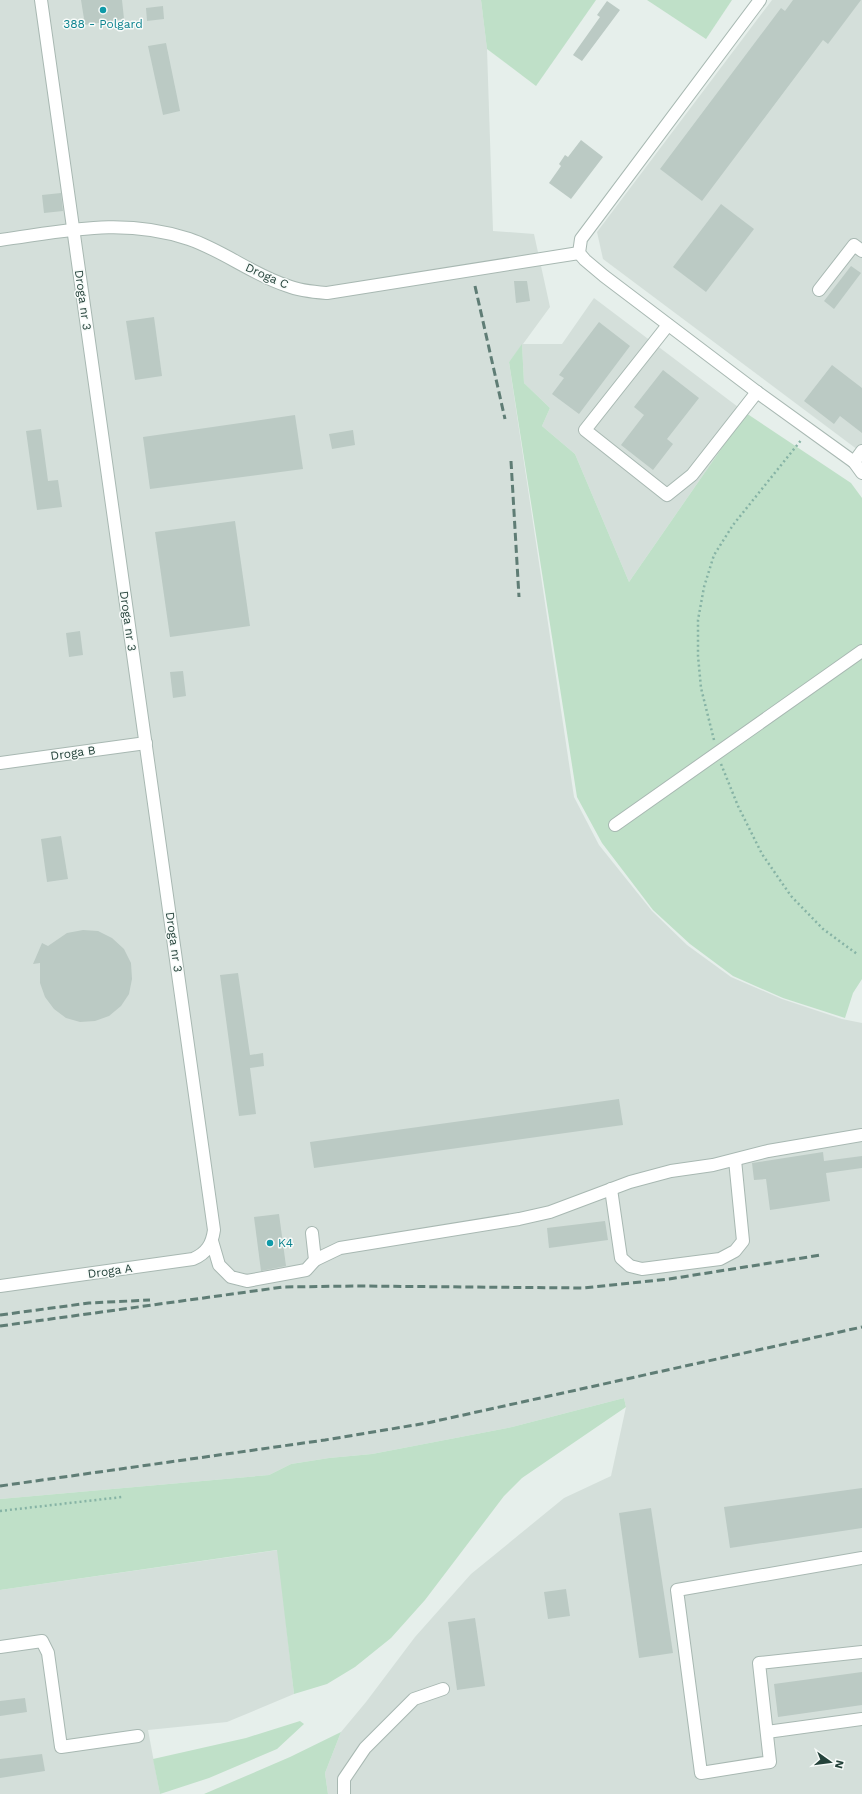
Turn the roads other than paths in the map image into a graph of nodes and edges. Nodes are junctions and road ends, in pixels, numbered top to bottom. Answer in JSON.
{"nodes":[{"id":1,"x":41,"y":0,"type":"edge"},
{"id":2,"x":760,"y":0,"type":"edge"},
{"id":3,"x":73,"y":230,"type":"junction"},
{"id":4,"x":0,"y":240,"type":"edge"},
{"id":5,"x":862,"y":251,"type":"edge"},
{"id":6,"x":580,"y":253,"type":"junction"},
{"id":7,"x":819,"y":290,"type":"dead end"},
{"id":8,"x":668,"y":325,"type":"junction"},
{"id":9,"x":757,"y":392,"type":"junction"},
{"id":10,"x":862,"y":451,"type":"edge"},
{"id":11,"x":854,"y":462,"type":"junction"},
{"id":12,"x":862,"y":473,"type":"edge"},
{"id":13,"x":862,"y":651,"type":"edge"},
{"id":14,"x":146,"y":743,"type":"junction"},
{"id":15,"x":0,"y":763,"type":"edge"},
{"id":16,"x":615,"y":825,"type":"dead end"},
{"id":17,"x":862,"y":1135,"type":"edge"},
{"id":18,"x":735,"y":1160,"type":"junction"},
{"id":19,"x":612,"y":1189,"type":"junction"},
{"id":20,"x":312,"y":1233,"type":"dead end"},
{"id":21,"x":212,"y":1241,"type":"junction"},
{"id":22,"x":315,"y":1260,"type":"junction"},
{"id":23,"x":0,"y":1286,"type":"edge"},
{"id":24,"x":862,"y":1558,"type":"edge"},
{"id":25,"x":0,"y":1647,"type":"edge"},
{"id":26,"x":862,"y":1652,"type":"edge"},
{"id":27,"x":444,"y":1689,"type":"dead end"},
{"id":28,"x":862,"y":1719,"type":"edge"},
{"id":29,"x":767,"y":1732,"type":"junction"},
{"id":30,"x":138,"y":1736,"type":"dead end"},
{"id":31,"x":344,"y":1794,"type":"edge"}],
"edges":[{"from":1,"to":3,"type":"street","name":"Droga nr 3"},
{"from":2,"to":6,"type":"street"},
{"from":3,"to":4,"type":"street","name":"Droga C"},
{"from":3,"to":6,"type":"street","name":"Droga C"},
{"from":3,"to":14,"type":"street","name":"Droga nr 3"},
{"from":5,"to":7,"type":"street"},
{"from":6,"to":8,"type":"street"},
{"from":8,"to":9,"type":"street"},
{"from":8,"to":9,"type":"street"},
{"from":9,"to":11,"type":"street"},
{"from":10,"to":11,"type":"street"},
{"from":11,"to":12,"type":"street"},
{"from":13,"to":16,"type":"street"},
{"from":14,"to":15,"type":"street","name":"Droga B"},
{"from":14,"to":21,"type":"street","name":"Droga nr 3"},
{"from":17,"to":18,"type":"street","name":"Droga nr 3"},
{"from":18,"to":19,"type":"street","name":"Droga nr 3"},
{"from":18,"to":19,"type":"street"},
{"from":19,"to":22,"type":"street","name":"Droga nr 3"},
{"from":20,"to":22,"type":"street"},
{"from":21,"to":22,"type":"street","name":"Droga nr 3"},
{"from":21,"to":23,"type":"street","name":"Droga A"},
{"from":24,"to":29,"type":"street"},
{"from":25,"to":30,"type":"street"},
{"from":26,"to":29,"type":"street"},
{"from":27,"to":31,"type":"street"},
{"from":28,"to":29,"type":"street"}]}
